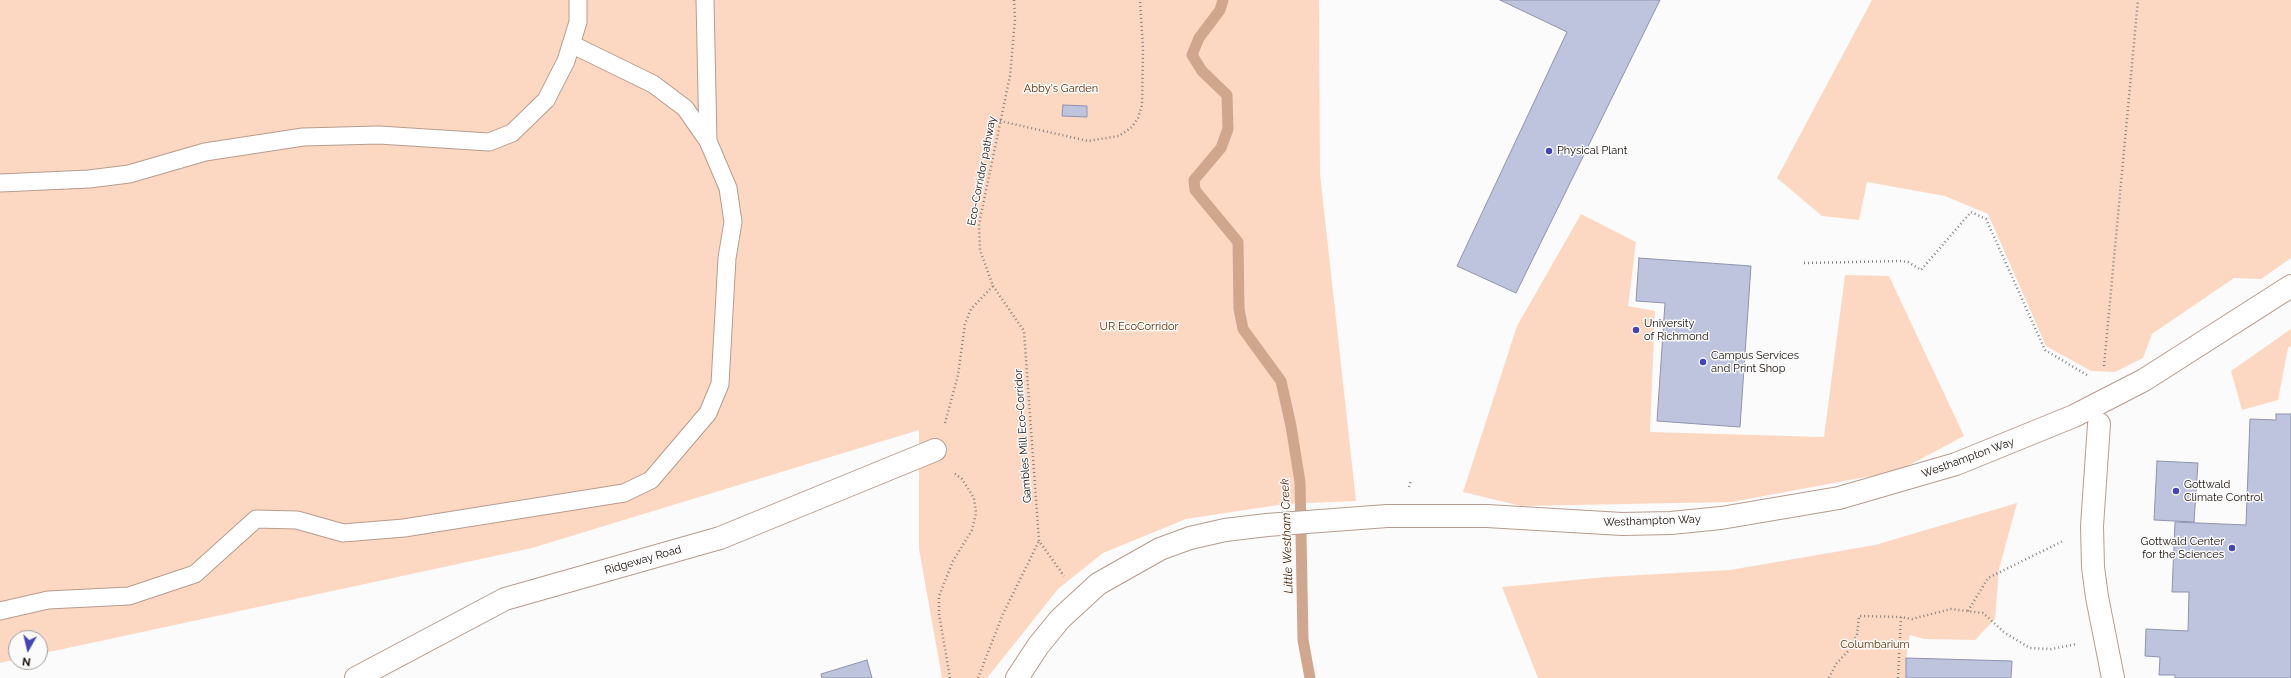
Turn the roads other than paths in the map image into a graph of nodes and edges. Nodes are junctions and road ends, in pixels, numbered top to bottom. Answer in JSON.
{"nodes":[{"id":1,"x":578,"y":0,"type":"edge"},
{"id":2,"x":705,"y":0,"type":"edge"},
{"id":3,"x":571,"y":44,"type":"junction"},
{"id":4,"x":708,"y":141,"type":"junction"},
{"id":5,"x":0,"y":183,"type":"edge"},
{"id":6,"x":2291,"y":286,"type":"edge"},
{"id":7,"x":2099,"y":424,"type":"dead end"},
{"id":8,"x":935,"y":450,"type":"road end"},
{"id":9,"x":0,"y":611,"type":"edge"},
{"id":10,"x":356,"y":678,"type":"edge"},
{"id":11,"x":1018,"y":678,"type":"edge"},
{"id":12,"x":2113,"y":678,"type":"edge"}],
"edges":[{"from":1,"to":3,"type":"lane"},
{"from":2,"to":4,"type":"lane"},
{"from":3,"to":4,"type":"lane"},
{"from":3,"to":5,"type":"lane"},
{"from":4,"to":9,"type":"lane"},
{"from":6,"to":11,"type":"street","name":"Westhampton Way"},
{"from":7,"to":12,"type":"street"},
{"from":8,"to":10,"type":"street","name":"Ridgeway Road"}]}
